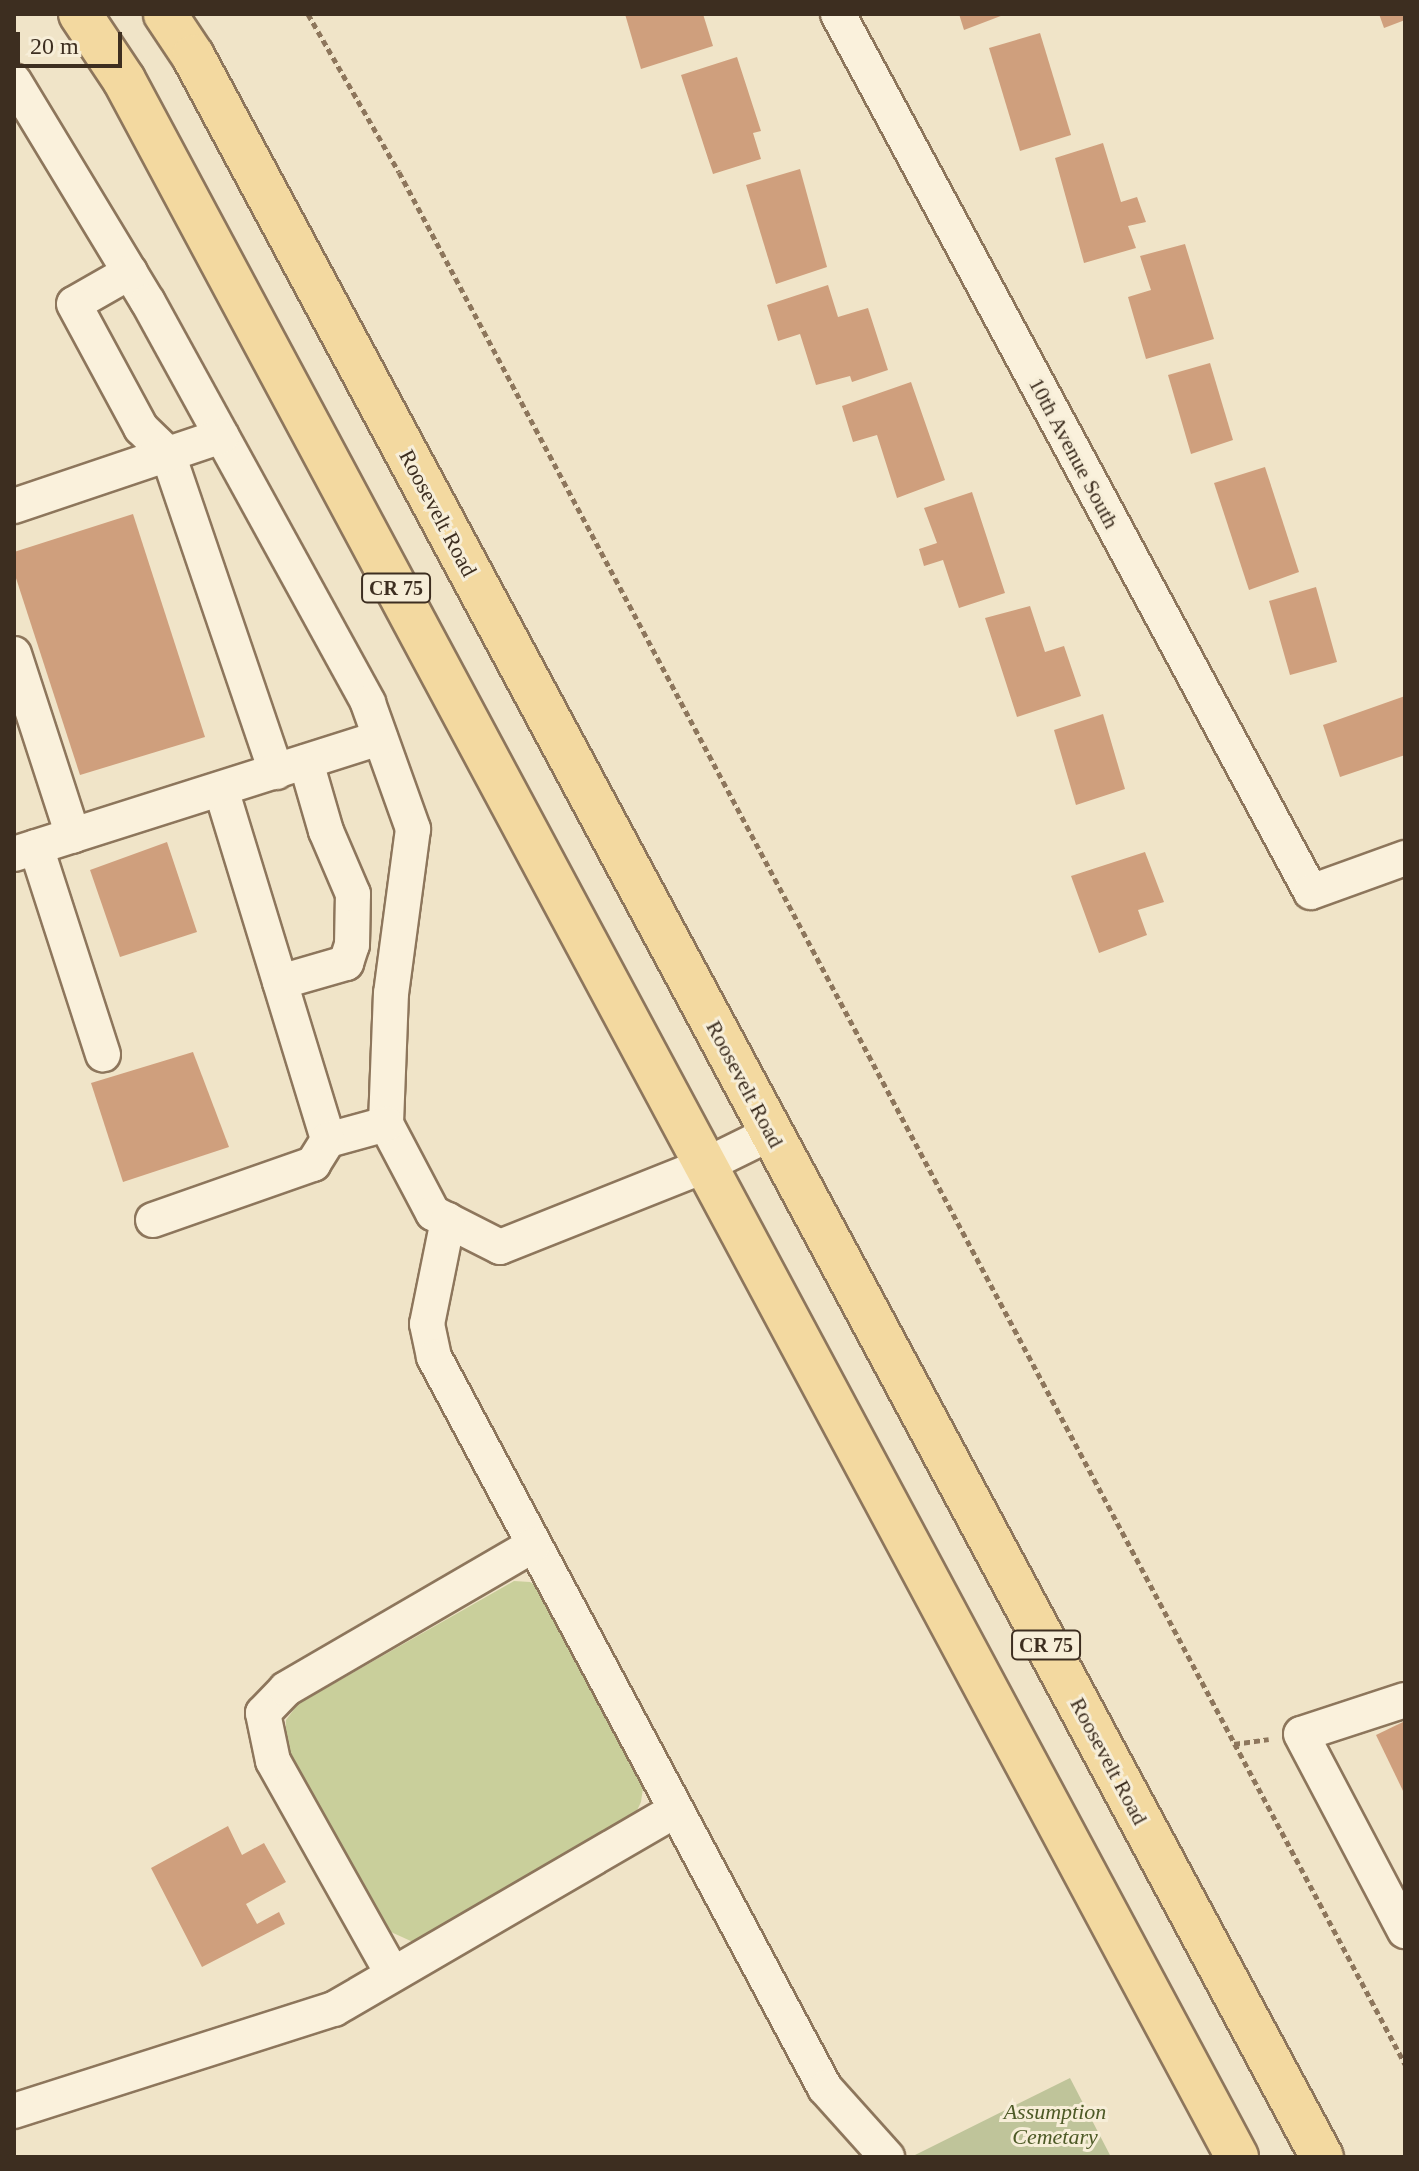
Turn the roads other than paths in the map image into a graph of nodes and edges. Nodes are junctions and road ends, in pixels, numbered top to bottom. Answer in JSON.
{"nodes":[{"id":1,"x":80,"y":14,"type":"edge"},
{"id":2,"x":165,"y":14,"type":"edge"},
{"id":3,"x":838,"y":14,"type":"edge"},
{"id":4,"x":14,"y":81,"type":"edge"},
{"id":5,"x":130,"y":272,"type":"junction"},
{"id":6,"x":222,"y":436,"type":"junction"},
{"id":7,"x":168,"y":454,"type":"junction"},
{"id":8,"x":14,"y":506,"type":"edge"},
{"id":9,"x":14,"y":654,"type":"edge"},
{"id":10,"x":380,"y":738,"type":"junction"},
{"id":11,"x":291,"y":767,"type":"junction"},
{"id":12,"x":221,"y":789,"type":"junction"},
{"id":13,"x":73,"y":836,"type":"junction"},
{"id":14,"x":25,"y":851,"type":"edge"},
{"id":15,"x":1405,"y":858,"type":"edge"},
{"id":16,"x":280,"y":982,"type":"junction"},
{"id":17,"x":103,"y":1054,"type":"dead end"},
{"id":18,"x":386,"y":1124,"type":"junction"},
{"id":19,"x":771,"y":1133,"type":"junction"},
{"id":20,"x":328,"y":1140,"type":"junction"},
{"id":21,"x":706,"y":1165,"type":"junction"},
{"id":22,"x":153,"y":1220,"type":"dead end"},
{"id":23,"x":448,"y":1220,"type":"junction"},
{"id":24,"x":533,"y":1545,"type":"junction"},
{"id":25,"x":1405,"y":1700,"type":"edge"},
{"id":26,"x":673,"y":1812,"type":"junction"},
{"id":27,"x":1405,"y":1931,"type":"edge"},
{"id":28,"x":392,"y":1973,"type":"junction"},
{"id":29,"x":14,"y":2111,"type":"edge"},
{"id":30,"x":887,"y":2157,"type":"edge"},
{"id":31,"x":1237,"y":2157,"type":"edge"},
{"id":32,"x":1322,"y":2157,"type":"edge"}],
"edges":[{"from":1,"to":21,"type":"main road","number":"CR 75"},
{"from":2,"to":19,"type":"main road","name":"Roosevelt Road","number":"CR 75"},
{"from":3,"to":15,"type":"street","name":"10th Avenue South"},
{"from":4,"to":5,"type":"street"},
{"from":5,"to":6,"type":"street"},
{"from":5,"to":7,"type":"street"},
{"from":6,"to":7,"type":"street"},
{"from":6,"to":10,"type":"street"},
{"from":7,"to":8,"type":"street"},
{"from":7,"to":11,"type":"street"},
{"from":9,"to":13,"type":"street"},
{"from":10,"to":11,"type":"street"},
{"from":10,"to":18,"type":"street"},
{"from":11,"to":12,"type":"street"},
{"from":11,"to":16,"type":"street"},
{"from":12,"to":13,"type":"street"},
{"from":12,"to":16,"type":"street"},
{"from":13,"to":14,"type":"street"},
{"from":14,"to":17,"type":"street"},
{"from":16,"to":20,"type":"street"},
{"from":18,"to":20,"type":"street"},
{"from":18,"to":23,"type":"street"},
{"from":19,"to":21,"type":"street"},
{"from":19,"to":32,"type":"main road","name":"Roosevelt Road","number":"CR 75"},
{"from":20,"to":22,"type":"street"},
{"from":21,"to":23,"type":"street"},
{"from":21,"to":31,"type":"main road","number":"CR 75"},
{"from":23,"to":24,"type":"street"},
{"from":24,"to":26,"type":"street"},
{"from":24,"to":28,"type":"street"},
{"from":25,"to":27,"type":"street"},
{"from":26,"to":28,"type":"street"},
{"from":26,"to":30,"type":"street"},
{"from":28,"to":29,"type":"street"}]}
